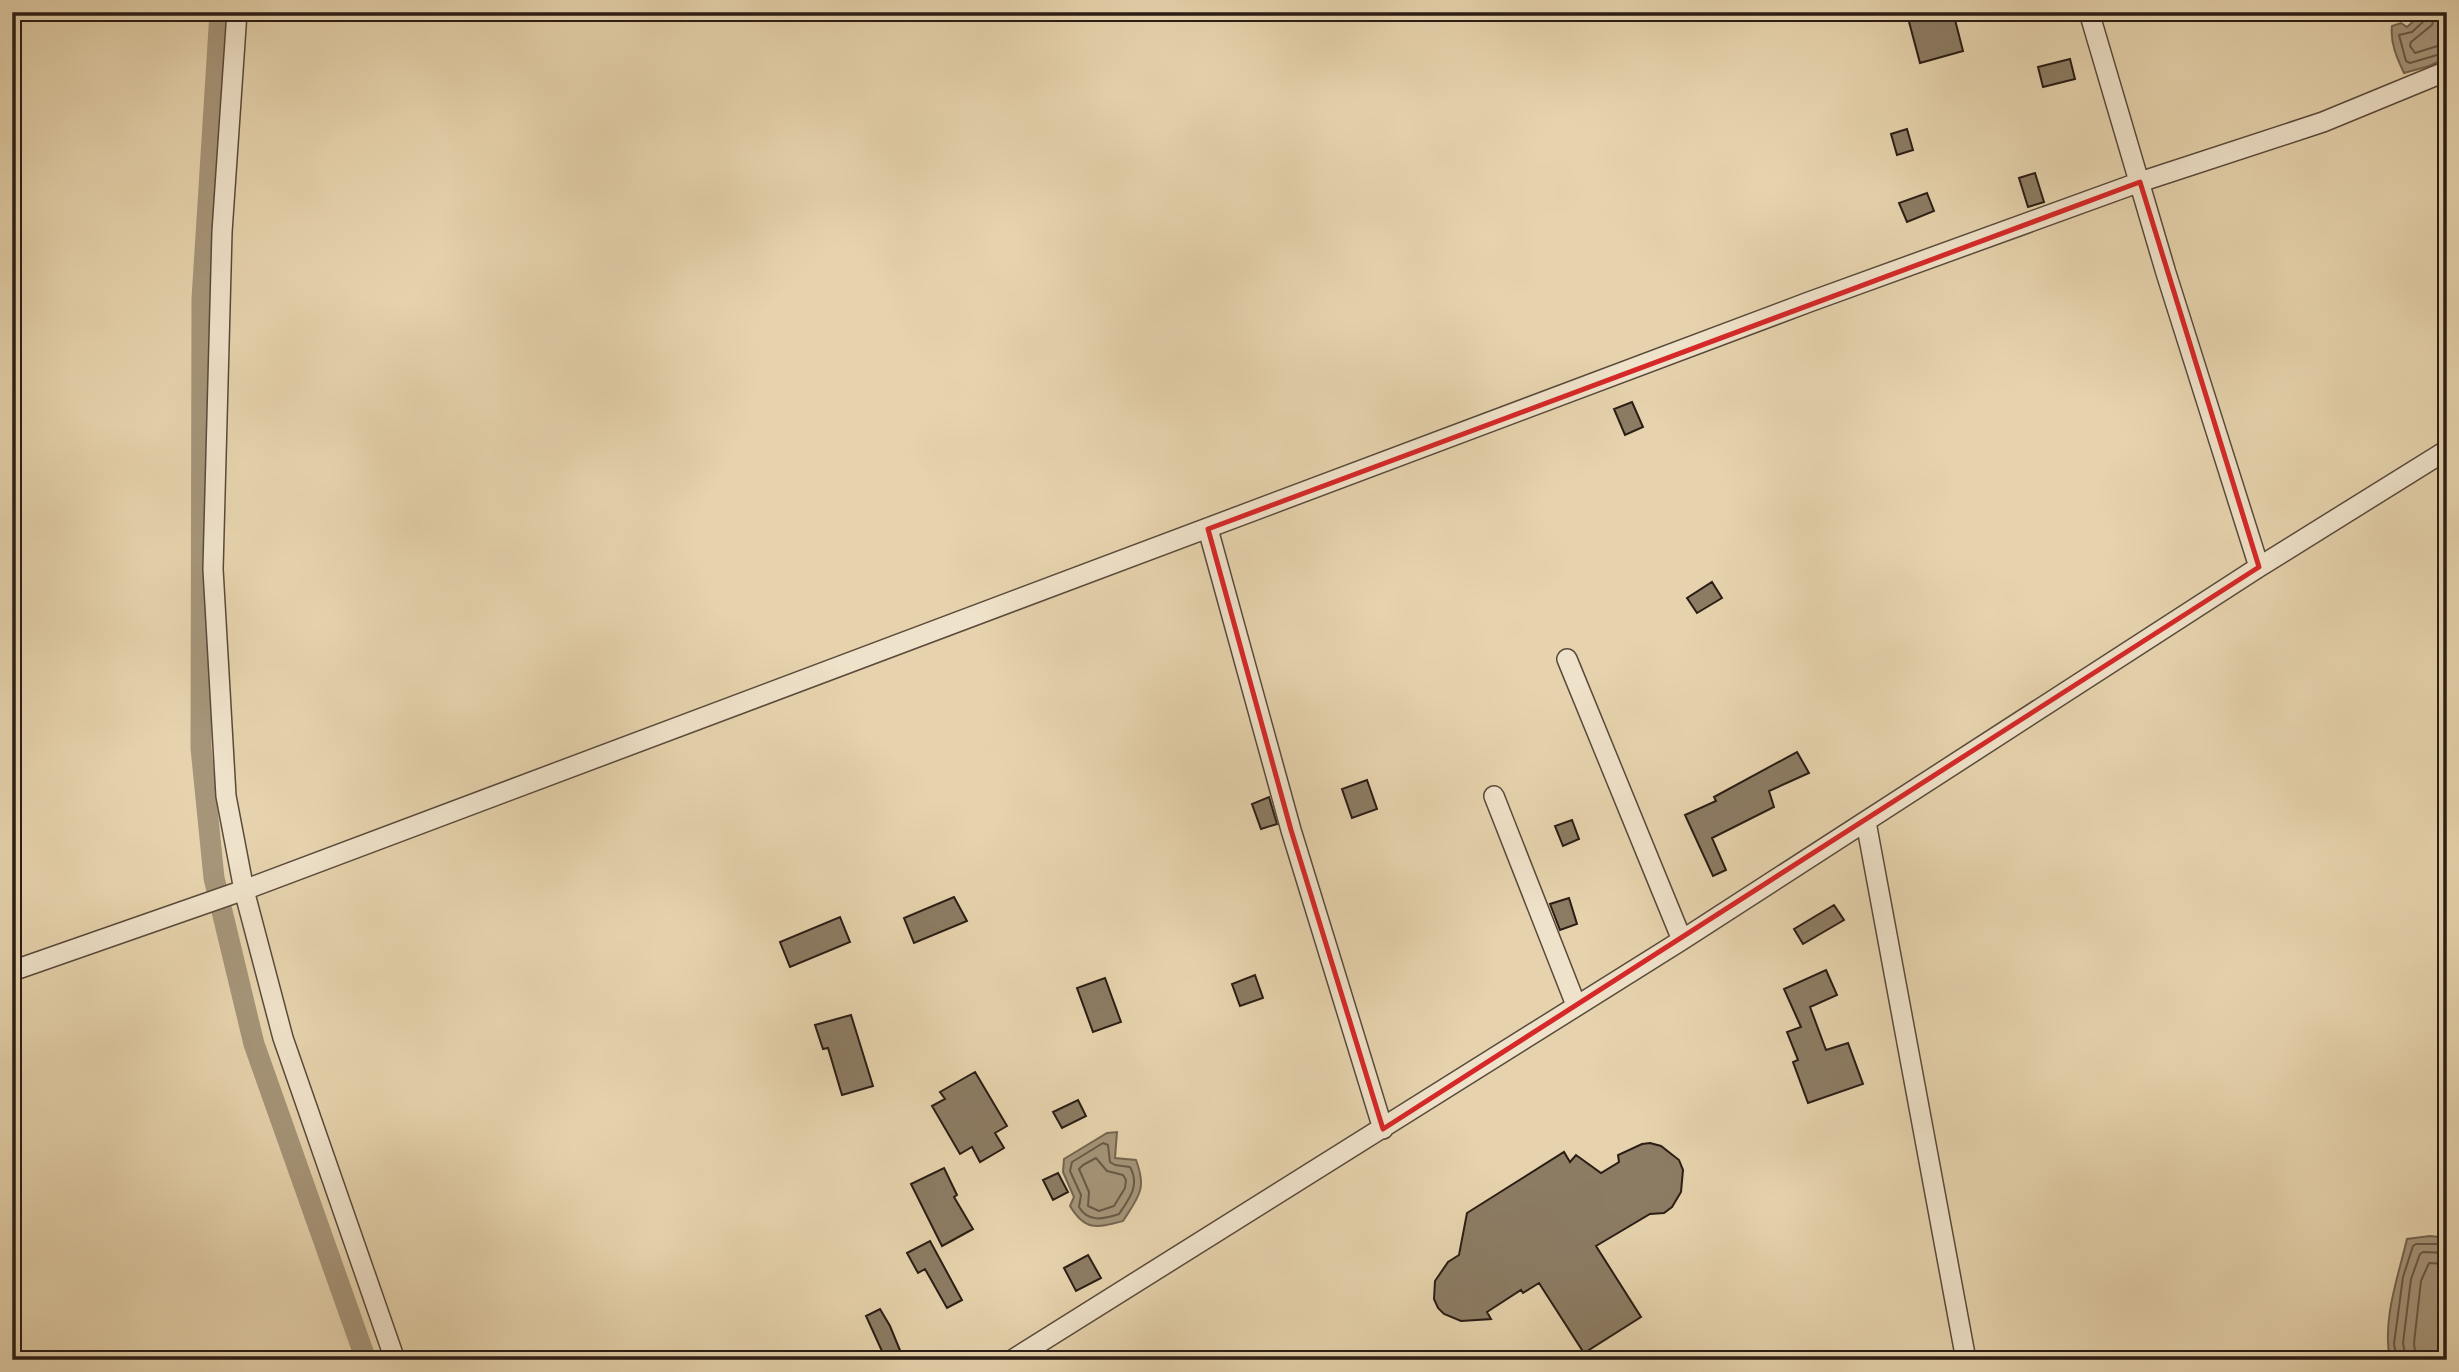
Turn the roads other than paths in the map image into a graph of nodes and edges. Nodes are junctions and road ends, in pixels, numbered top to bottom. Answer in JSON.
{"nodes":[{"id":1,"x":237,"y":12,"type":"edge"},
{"id":2,"x":2089,"y":12,"type":"edge"},
{"id":3,"x":2447,"y":71,"type":"edge"},
{"id":4,"x":2140,"y":183,"type":"junction"},
{"id":5,"x":2447,"y":450,"type":"edge"},
{"id":6,"x":1208,"y":529,"type":"junction"},
{"id":7,"x":2259,"y":567,"type":"junction"},
{"id":8,"x":1567,"y":659,"type":"dead end"},
{"id":9,"x":1494,"y":796,"type":"dead end"},
{"id":10,"x":1866,"y":822,"type":"junction"},
{"id":11,"x":228,"y":895,"type":"junction"},
{"id":12,"x":1682,"y":940,"type":"junction"},
{"id":13,"x":12,"y":971,"type":"edge"},
{"id":14,"x":1576,"y":1005,"type":"junction"},
{"id":15,"x":1383,"y":1129,"type":"junction"},
{"id":16,"x":396,"y":1360,"type":"edge"},
{"id":17,"x":1012,"y":1360,"type":"edge"},
{"id":18,"x":1966,"y":1360,"type":"edge"}],
"edges":[{"from":1,"to":11,"type":"street"},
{"from":2,"to":4,"type":"street"},
{"from":3,"to":4,"type":"street"},
{"from":4,"to":6,"type":"street"},
{"from":4,"to":7,"type":"street"},
{"from":5,"to":7,"type":"street"},
{"from":6,"to":11,"type":"street"},
{"from":6,"to":15,"type":"street"},
{"from":7,"to":10,"type":"street"},
{"from":8,"to":12,"type":"street"},
{"from":9,"to":14,"type":"street"},
{"from":10,"to":12,"type":"street"},
{"from":10,"to":18,"type":"street"},
{"from":11,"to":13,"type":"street"},
{"from":11,"to":16,"type":"street"},
{"from":12,"to":14,"type":"street"},
{"from":14,"to":15,"type":"street"},
{"from":15,"to":17,"type":"street"}]}
